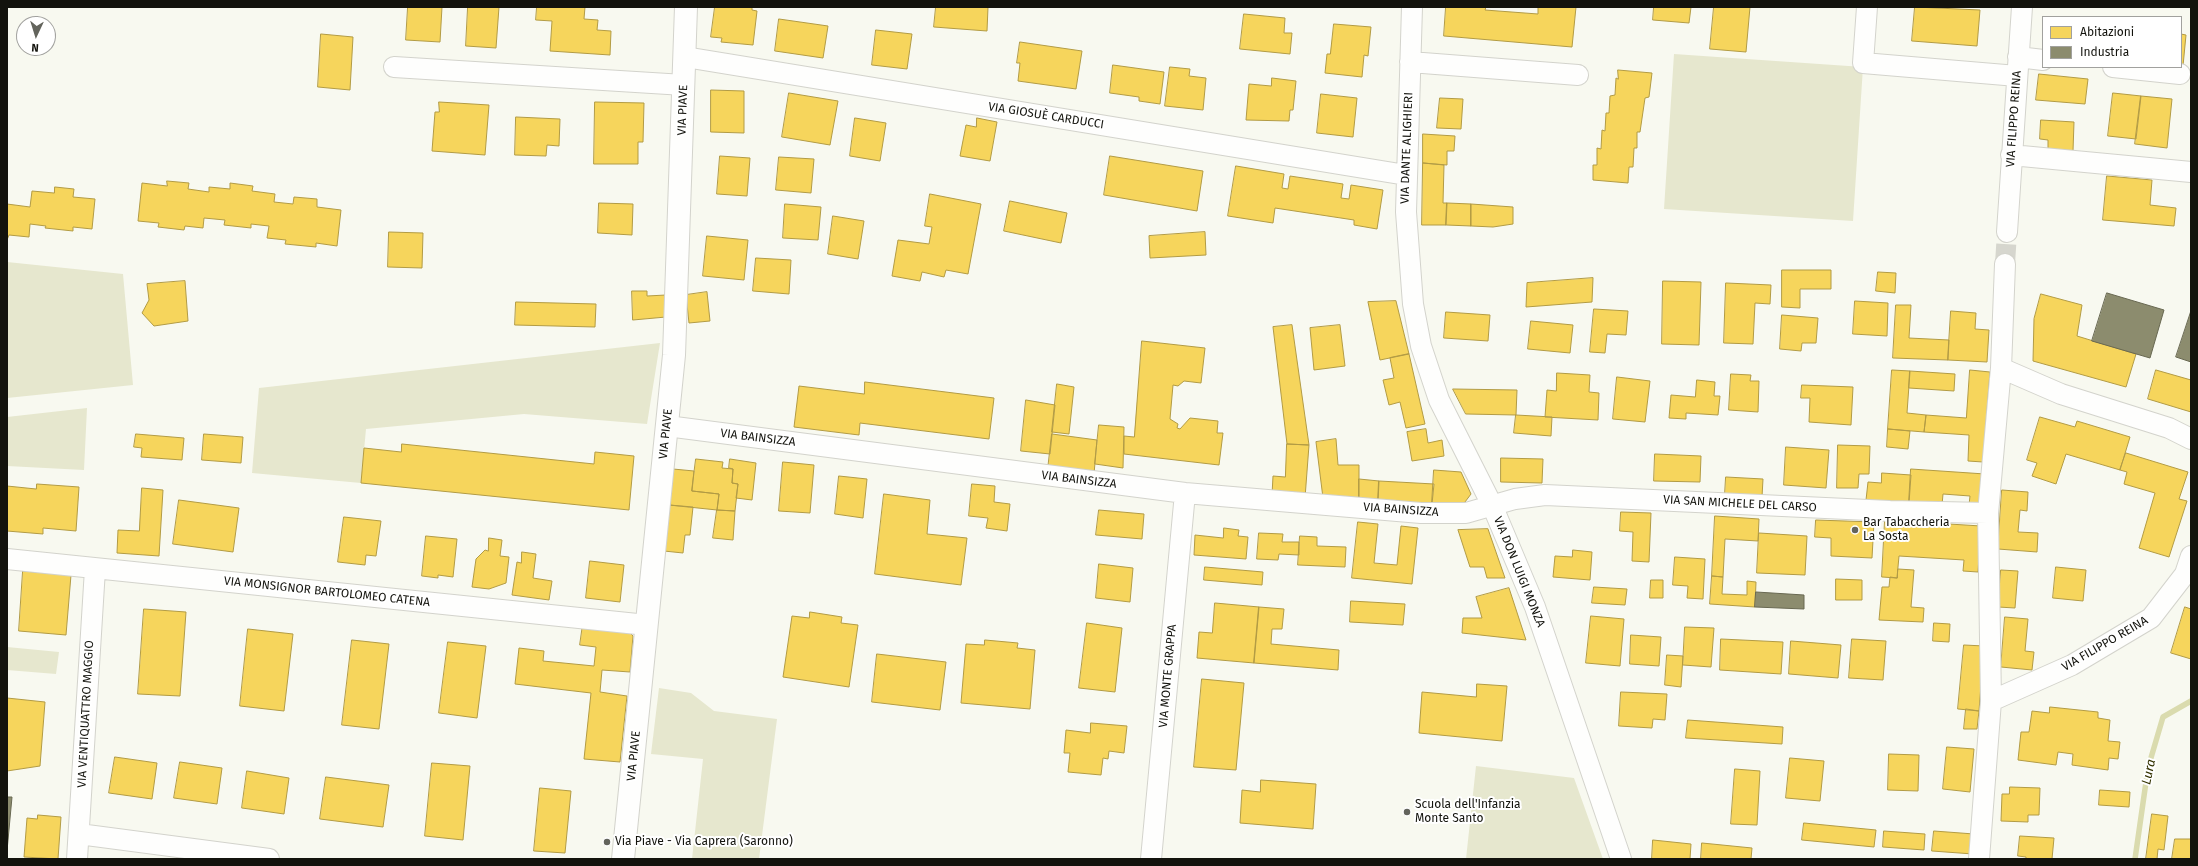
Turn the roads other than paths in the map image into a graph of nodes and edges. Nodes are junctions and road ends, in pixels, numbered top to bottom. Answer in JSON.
{"nodes":[{"id":1,"x":686,"y":7,"type":"edge"},
{"id":2,"x":1412,"y":7,"type":"edge"},
{"id":3,"x":1867,"y":7,"type":"edge"},
{"id":4,"x":2022,"y":7,"type":"edge"},
{"id":5,"x":685,"y":57,"type":"junction"},
{"id":6,"x":2042,"y":60,"type":"edge"},
{"id":7,"x":1410,"y":62,"type":"junction"},
{"id":8,"x":2018,"y":66,"type":"junction"},
{"id":9,"x":394,"y":67,"type":"dead end"},
{"id":10,"x":2123,"y":68,"type":"edge"},
{"id":11,"x":2180,"y":74,"type":"dead end"},
{"id":12,"x":1578,"y":75,"type":"dead end"},
{"id":13,"x":684,"y":85,"type":"junction"},
{"id":14,"x":2011,"y":155,"type":"junction"},
{"id":15,"x":2191,"y":172,"type":"edge"},
{"id":16,"x":1406,"y":175,"type":"junction"},
{"id":17,"x":2007,"y":232,"type":"tunnel mouth"},
{"id":18,"x":2005,"y":264,"type":"tunnel mouth"},
{"id":19,"x":1411,"y":288,"type":"joint"},
{"id":20,"x":2001,"y":368,"type":"junction"},
{"id":21,"x":667,"y":426,"type":"junction"},
{"id":22,"x":2191,"y":439,"type":"edge"},
{"id":23,"x":1185,"y":493,"type":"junction"},
{"id":24,"x":1492,"y":505,"type":"junction"},
{"id":25,"x":1988,"y":513,"type":"junction"},
{"id":26,"x":2191,"y":556,"type":"edge"},
{"id":27,"x":7,"y":559,"type":"edge"},
{"id":28,"x":95,"y":569,"type":"junction"},
{"id":29,"x":647,"y":625,"type":"junction"},
{"id":30,"x":1991,"y":701,"type":"junction"},
{"id":31,"x":79,"y":834,"type":"junction"},
{"id":32,"x":77,"y":859,"type":"edge"},
{"id":33,"x":269,"y":859,"type":"edge"},
{"id":34,"x":623,"y":859,"type":"edge"},
{"id":35,"x":1151,"y":859,"type":"edge"},
{"id":36,"x":1621,"y":859,"type":"edge"},
{"id":37,"x":1979,"y":859,"type":"edge"}],
"edges":[{"from":1,"to":5,"type":"street","name":"VIA PIAVE"},
{"from":2,"to":7,"type":"street","name":"VIA DANTE ALIGHIERI"},
{"from":3,"to":8,"type":"street"},
{"from":4,"to":8,"type":"street","name":"VIA FILIPPO REINA"},
{"from":5,"to":13,"type":"street","name":"VIA PIAVE"},
{"from":5,"to":16,"type":"street","name":"VIA GIOSUÈ CARDUCCI"},
{"from":6,"to":8,"type":"street"},
{"from":7,"to":12,"type":"street"},
{"from":7,"to":16,"type":"street","name":"VIA DANTE ALIGHIERI"},
{"from":8,"to":14,"type":"street","name":"VIA FILIPPO REINA"},
{"from":9,"to":13,"type":"street"},
{"from":10,"to":11,"type":"street"},
{"from":13,"to":21,"type":"street","name":"VIA PIAVE"},
{"from":14,"to":15,"type":"street"},
{"from":14,"to":17,"type":"street","name":"VIA FILIPPO REINA"},
{"from":16,"to":19,"type":"street","name":"VIA DANTE ALIGHIERI"},
{"from":18,"to":20,"type":"street"},
{"from":19,"to":24,"type":"street","name":"VIA DON LUIGI MONZA"},
{"from":20,"to":22,"type":"street"},
{"from":20,"to":25,"type":"street"},
{"from":21,"to":23,"type":"street","name":"VIA BAINSIZZA"},
{"from":21,"to":29,"type":"street","name":"VIA PIAVE"},
{"from":23,"to":24,"type":"street","name":"VIA BAINSIZZA"},
{"from":23,"to":35,"type":"street","name":"VIA MONTE GRAPPA"},
{"from":24,"to":25,"type":"street","name":"VIA SAN MICHELE DEL CARSO"},
{"from":24,"to":36,"type":"street","name":"VIA DON LUIGI MONZA"},
{"from":25,"to":30,"type":"street"},
{"from":26,"to":30,"type":"street","name":"VIA FILIPPO REINA"},
{"from":27,"to":28,"type":"street","name":"VIA MONSIGNOR BARTOLOMEO CATENA"},
{"from":28,"to":29,"type":"street","name":"VIA MONSIGNOR BARTOLOMEO CATENA"},
{"from":28,"to":31,"type":"street","name":"VIA VENTIQUATTRO MAGGIO"},
{"from":29,"to":34,"type":"street","name":"VIA PIAVE"},
{"from":30,"to":37,"type":"street"},
{"from":31,"to":32,"type":"street","name":"VIA VENTIQUATTRO MAGGIO"},
{"from":31,"to":33,"type":"street"}]}
